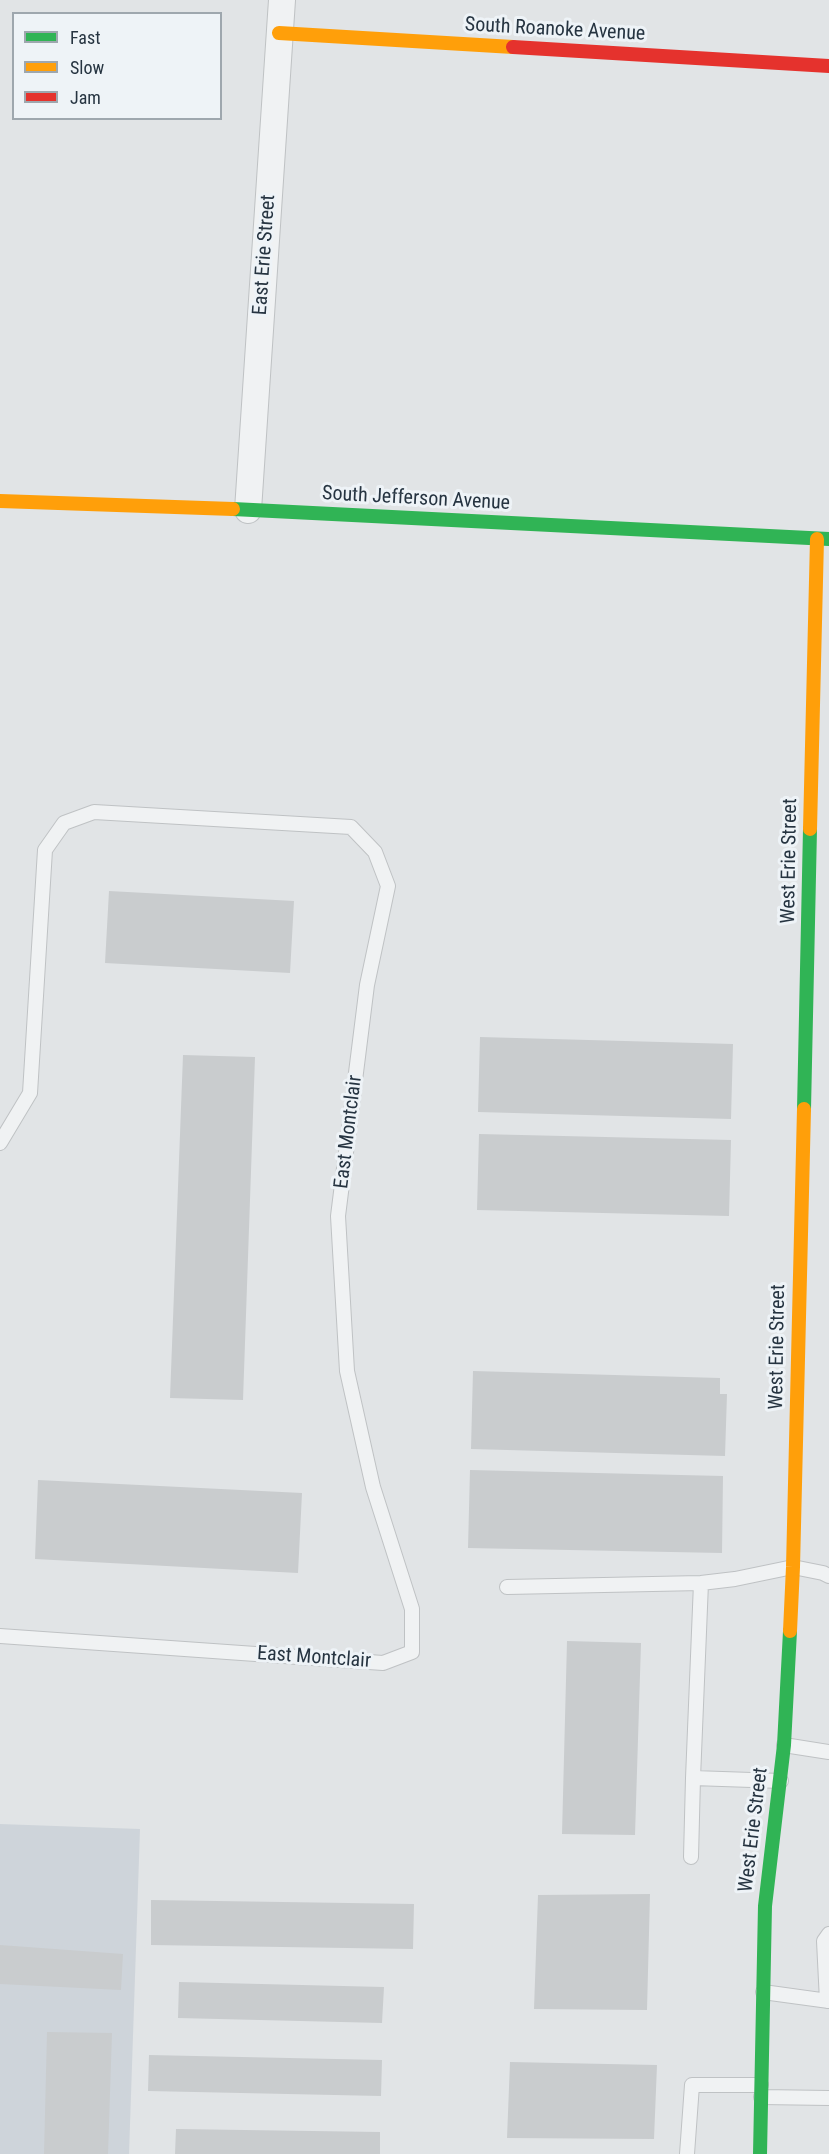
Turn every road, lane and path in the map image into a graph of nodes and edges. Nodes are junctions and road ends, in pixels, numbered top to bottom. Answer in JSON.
{"nodes":[{"id":1,"x":282,"y":0,"type":"edge"},
{"id":2,"x":279,"y":33,"type":"junction"},
{"id":3,"x":829,"y":66,"type":"edge"},
{"id":4,"x":0,"y":501,"type":"edge"},
{"id":5,"x":248,"y":510,"type":"junction"},
{"id":6,"x":823,"y":539,"type":"edge"},
{"id":7,"x":0,"y":1143,"type":"edge"},
{"id":8,"x":793,"y":1567,"type":"junction"},
{"id":9,"x":829,"y":1576,"type":"edge"},
{"id":10,"x":701,"y":1583,"type":"junction"},
{"id":11,"x":507,"y":1587,"type":"dead end"},
{"id":12,"x":0,"y":1636,"type":"edge"},
{"id":13,"x":784,"y":1745,"type":"junction"},
{"id":14,"x":829,"y":1752,"type":"edge"},
{"id":15,"x":693,"y":1778,"type":"junction"},
{"id":16,"x":781,"y":1781,"type":"junction"},
{"id":17,"x":691,"y":1857,"type":"dead end"},
{"id":18,"x":829,"y":1934,"type":"edge"},
{"id":19,"x":763,"y":1992,"type":"junction"},
{"id":20,"x":828,"y":2001,"type":"edge"},
{"id":21,"x":761,"y":2091,"type":"junction"},
{"id":22,"x":829,"y":2098,"type":"edge"},
{"id":23,"x":687,"y":2154,"type":"edge"},
{"id":24,"x":760,"y":2154,"type":"edge"}],
"edges":[{"from":1,"to":2,"type":"street","name":"East Erie Street"},
{"from":2,"to":3,"type":"street","name":"South Roanoke Avenue"},
{"from":2,"to":5,"type":"street","name":"East Erie Street"},
{"from":4,"to":5,"type":"street","name":"South Jefferson Avenue"},
{"from":5,"to":6,"type":"street","name":"South Jefferson Avenue"},
{"from":6,"to":8,"type":"street","name":"West Erie Street"},
{"from":7,"to":12,"type":"lane","name":"East Montclair"},
{"from":8,"to":9,"type":"lane"},
{"from":8,"to":10,"type":"lane"},
{"from":8,"to":13,"type":"street","name":"West Erie Street"},
{"from":10,"to":11,"type":"lane"},
{"from":10,"to":15,"type":"lane"},
{"from":13,"to":14,"type":"lane"},
{"from":13,"to":16,"type":"street","name":"West Erie Street"},
{"from":15,"to":16,"type":"lane"},
{"from":15,"to":17,"type":"lane"},
{"from":16,"to":19,"type":"street","name":"West Erie Street"},
{"from":18,"to":20,"type":"lane"},
{"from":19,"to":20,"type":"lane"},
{"from":19,"to":21,"type":"street","name":"West Erie Street"},
{"from":21,"to":22,"type":"lane"},
{"from":21,"to":23,"type":"lane"},
{"from":21,"to":24,"type":"street","name":"West Erie Street"}]}
